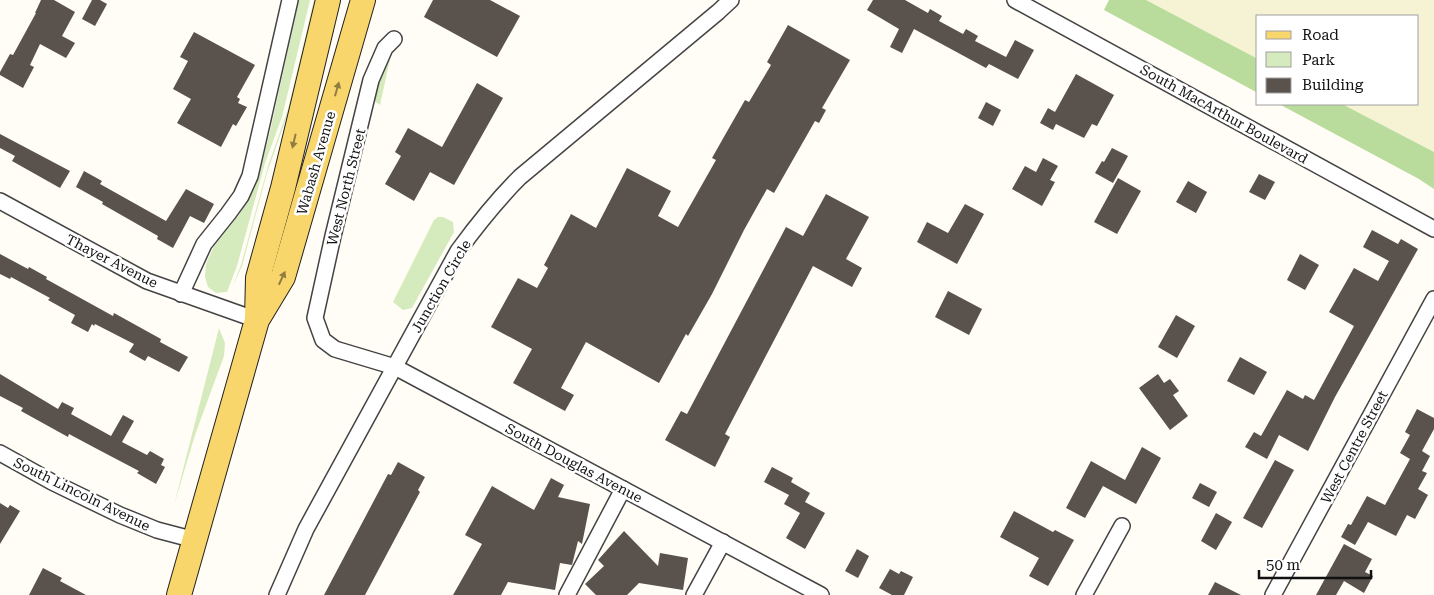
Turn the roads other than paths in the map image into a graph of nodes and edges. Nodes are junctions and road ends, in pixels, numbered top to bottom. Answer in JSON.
{"nodes":[{"id":1,"x":290,"y":0,"type":"edge"},
{"id":2,"x":328,"y":0,"type":"edge"},
{"id":3,"x":363,"y":0,"type":"edge"},
{"id":4,"x":731,"y":0,"type":"edge"},
{"id":5,"x":1014,"y":0,"type":"edge"},
{"id":6,"x":1040,"y":6,"type":"edge"},
{"id":7,"x":394,"y":40,"type":"dead end"},
{"id":8,"x":0,"y":201,"type":"edge"},
{"id":9,"x":1434,"y":229,"type":"edge"},
{"id":10,"x":181,"y":294,"type":"junction"},
{"id":11,"x":1434,"y":299,"type":"edge"},
{"id":12,"x":257,"y":320,"type":"junction"},
{"id":13,"x":323,"y":340,"type":"joint"},
{"id":14,"x":395,"y":367,"type":"junction"},
{"id":15,"x":0,"y":453,"type":"edge"},
{"id":16,"x":623,"y":489,"type":"junction"},
{"id":17,"x":1122,"y":526,"type":"dead end"},
{"id":18,"x":194,"y":540,"type":"junction"},
{"id":19,"x":723,"y":542,"type":"junction"},
{"id":20,"x":179,"y":595,"type":"edge"},
{"id":21,"x":277,"y":595,"type":"edge"},
{"id":22,"x":567,"y":595,"type":"edge"},
{"id":23,"x":694,"y":595,"type":"edge"},
{"id":24,"x":821,"y":595,"type":"edge"},
{"id":25,"x":1084,"y":595,"type":"edge"},
{"id":26,"x":1273,"y":595,"type":"edge"}],
"edges":[{"from":1,"to":10,"type":"street"},
{"from":2,"to":12,"type":"main road","name":"Wabash Avenue","one_way":true},
{"from":12,"to":3,"type":"main road","name":"Wabash Avenue","one_way":true},
{"from":4,"to":14,"type":"street","name":"Junction Circle"},
{"from":5,"to":6,"type":"street","name":"South MacArthur Boulevard"},
{"from":6,"to":9,"type":"street","name":"South MacArthur Boulevard"},
{"from":7,"to":13,"type":"street","name":"West North Street"},
{"from":8,"to":10,"type":"street","name":"Thayer Avenue"},
{"from":10,"to":12,"type":"street","name":"Thayer Avenue"},
{"from":11,"to":26,"type":"street","name":"West Centre Street"},
{"from":12,"to":18,"type":"main road","name":"Wabash Avenue"},
{"from":13,"to":14,"type":"street","name":"South Douglas Avenue"},
{"from":14,"to":16,"type":"street","name":"South Douglas Avenue"},
{"from":14,"to":21,"type":"street","name":"Junction Circle"},
{"from":15,"to":18,"type":"street","name":"South Lincoln Avenue"},
{"from":16,"to":19,"type":"street","name":"South Douglas Avenue"},
{"from":16,"to":22,"type":"street"},
{"from":17,"to":25,"type":"street"},
{"from":18,"to":20,"type":"main road","name":"Wabash Avenue"},
{"from":19,"to":23,"type":"street"},
{"from":19,"to":24,"type":"street","name":"South Douglas Avenue"}]}
